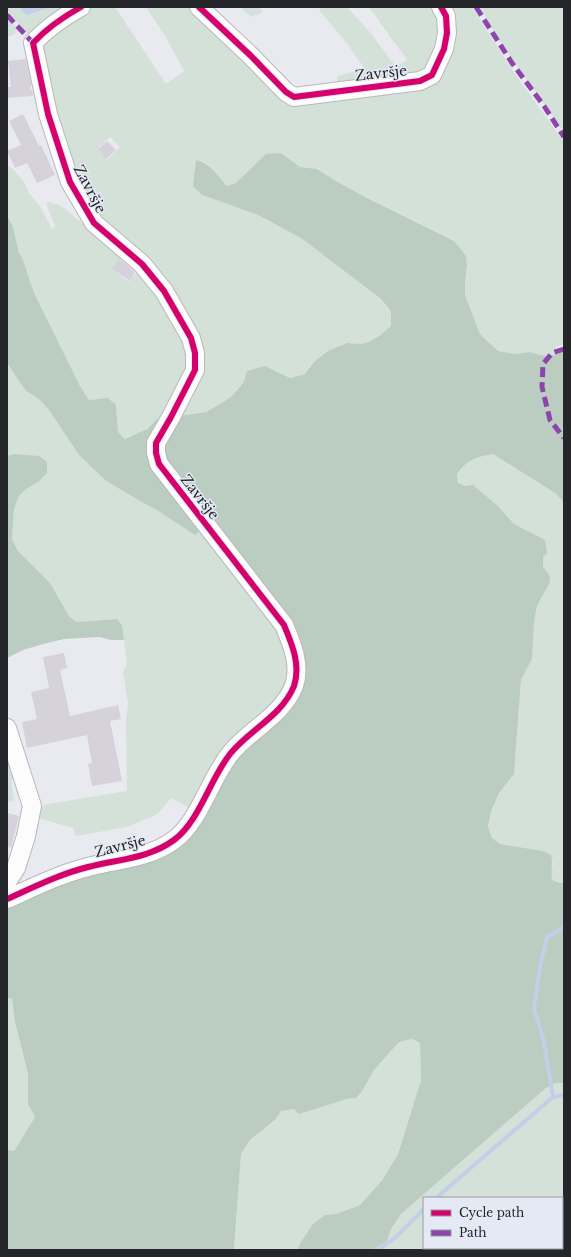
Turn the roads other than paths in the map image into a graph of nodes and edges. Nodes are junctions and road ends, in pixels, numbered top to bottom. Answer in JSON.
{"nodes":[{"id":1,"x":81,"y":7,"type":"edge"},
{"id":2,"x":199,"y":7,"type":"edge"},
{"id":3,"x":441,"y":7,"type":"edge"},
{"id":4,"x":7,"y":728,"type":"edge"},
{"id":5,"x":7,"y":882,"type":"edge"},
{"id":6,"x":7,"y":899,"type":"edge"}],
"edges":[{"from":1,"to":6,"type":"street","name":"Završje"},
{"from":2,"to":3,"type":"street","name":"Završje"},
{"from":4,"to":5,"type":"street"}]}
